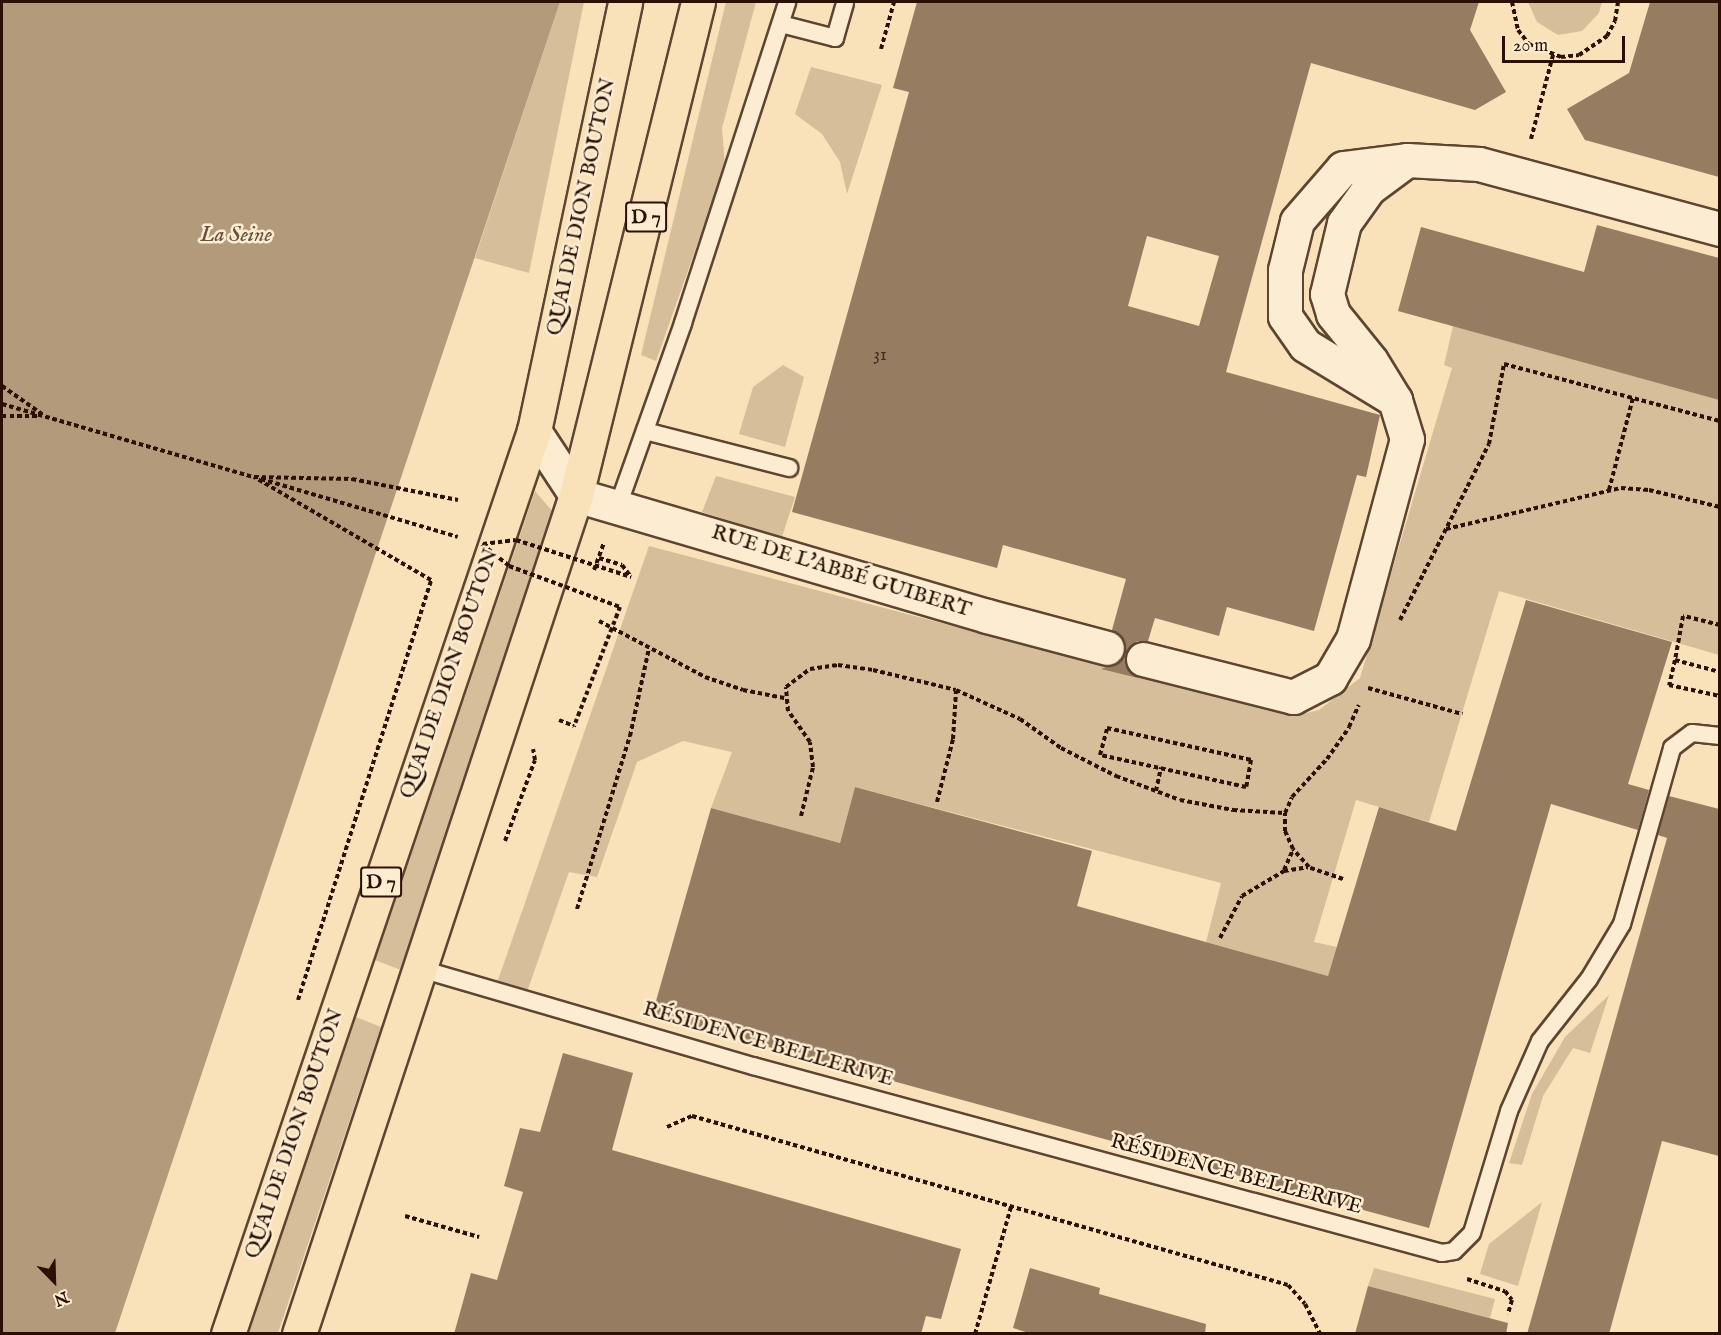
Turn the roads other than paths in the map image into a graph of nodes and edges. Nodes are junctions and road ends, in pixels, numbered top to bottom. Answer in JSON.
{"nodes":[{"id":1,"x":625,"y":2,"type":"edge"},
{"id":2,"x":698,"y":2,"type":"edge"},
{"id":3,"x":787,"y":2,"type":"edge"},
{"id":4,"x":845,"y":2,"type":"edge"},
{"id":5,"x":781,"y":24,"type":"junction"},
{"id":6,"x":1407,"y":160,"type":"junction"},
{"id":7,"x":1719,"y":229,"type":"edge"},
{"id":8,"x":1395,"y":400,"type":"junction"},
{"id":9,"x":534,"y":431,"type":"junction"},
{"id":10,"x":645,"y":431,"type":"junction"},
{"id":11,"x":789,"y":468,"type":"dead end"},
{"id":12,"x":576,"y":495,"type":"junction"},
{"id":13,"x":618,"y":506,"type":"junction"},
{"id":14,"x":1107,"y":648,"type":"dead end"},
{"id":15,"x":1143,"y":659,"type":"dead end"},
{"id":16,"x":1719,"y":736,"type":"edge"},
{"id":17,"x":421,"y":969,"type":"junction"},
{"id":18,"x":228,"y":1334,"type":"edge"},
{"id":19,"x":299,"y":1334,"type":"edge"}],
"edges":[{"from":1,"to":9,"type":"main road","name":"QUAI DE DION BOUTON","number":"D 7"},
{"from":2,"to":12,"type":"main road","number":"D 7"},
{"from":3,"to":5,"type":"lane"},
{"from":4,"to":5,"type":"lane"},
{"from":5,"to":10,"type":"lane"},
{"from":6,"to":7,"type":"street"},
{"from":6,"to":8,"type":"street"},
{"from":6,"to":8,"type":"street"},
{"from":8,"to":15,"type":"street"},
{"from":9,"to":12,"type":"street"},
{"from":9,"to":18,"type":"main road","name":"QUAI DE DION BOUTON","number":"D 7"},
{"from":10,"to":11,"type":"lane"},
{"from":10,"to":13,"type":"lane"},
{"from":12,"to":13,"type":"street","name":"RUE DE L'ABBÉ GUIBERT"},
{"from":12,"to":17,"type":"main road","number":"D 7"},
{"from":13,"to":14,"type":"street","name":"RUE DE L'ABBÉ GUIBERT"},
{"from":16,"to":17,"type":"lane","name":"RÉSIDENCE BELLERIVE"},
{"from":17,"to":19,"type":"main road","number":"D 7"}]}
